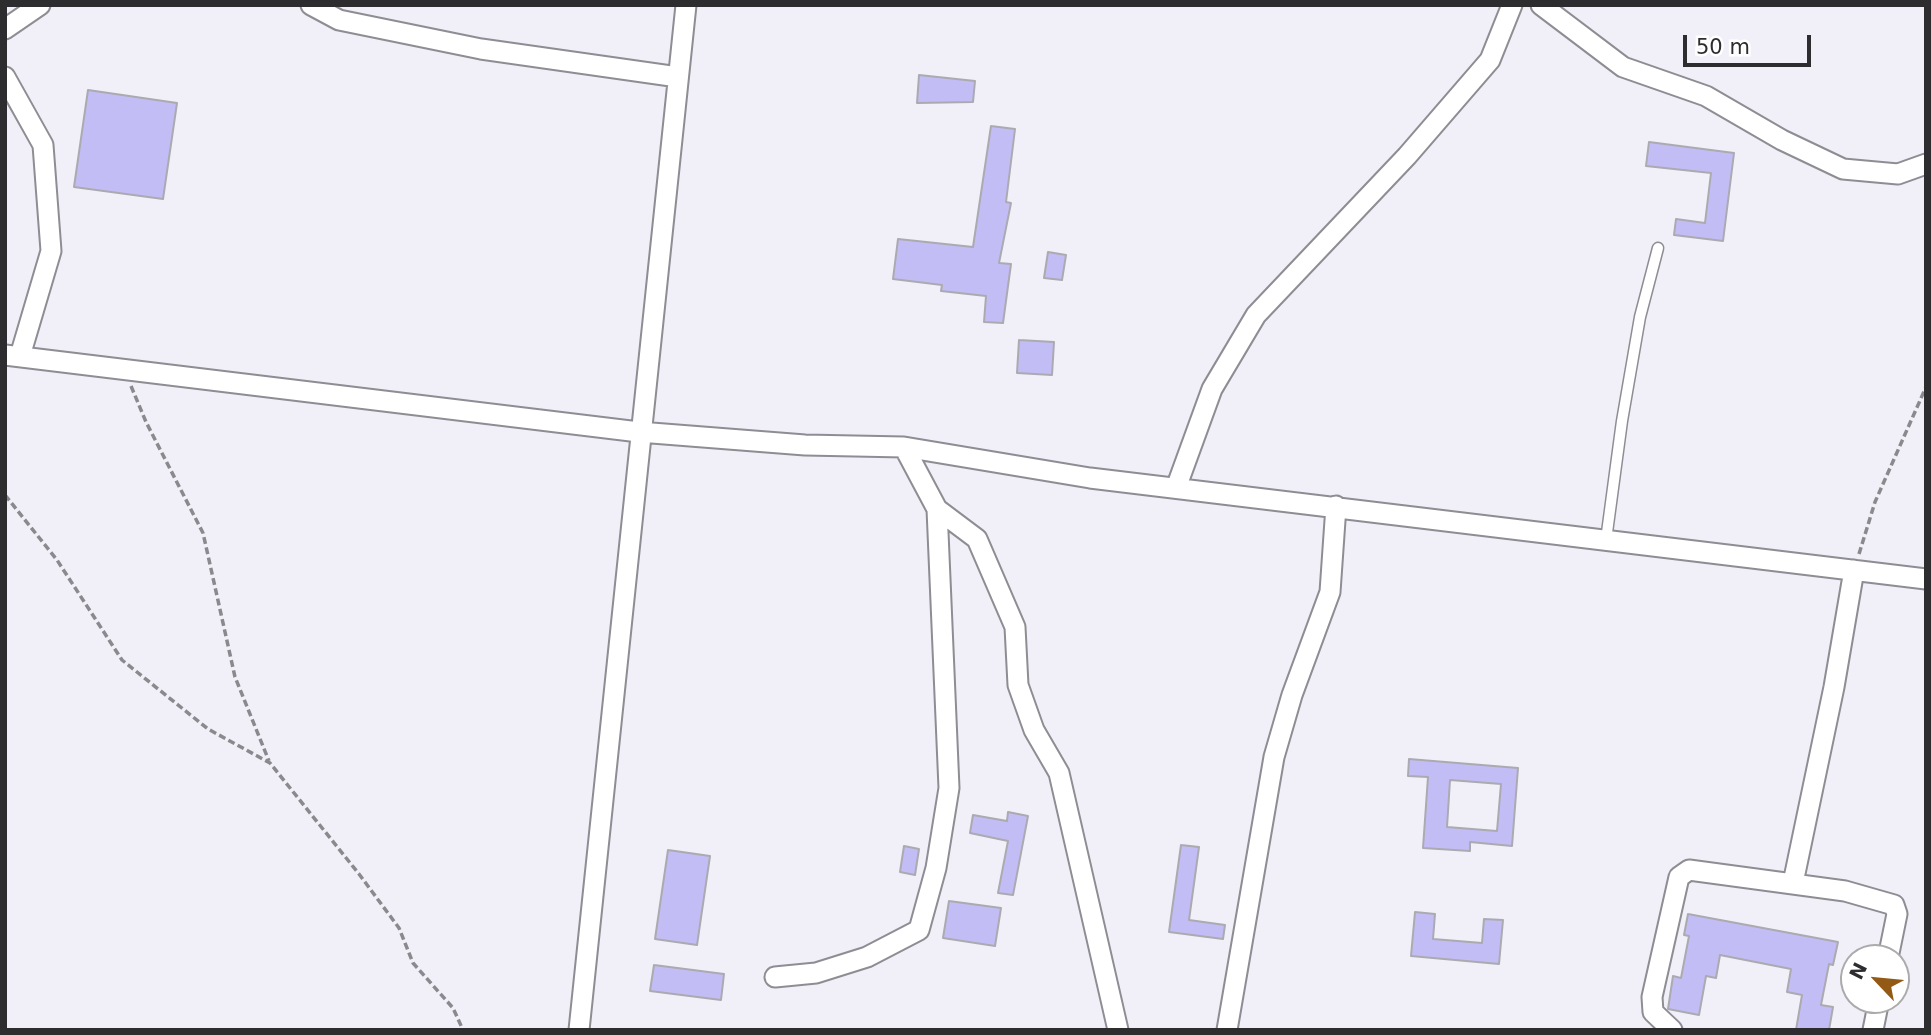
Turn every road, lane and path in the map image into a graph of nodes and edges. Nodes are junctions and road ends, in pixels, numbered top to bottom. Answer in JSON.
{"nodes":[{"id":1,"x":40,"y":5,"type":"edge"},
{"id":2,"x":311,"y":5,"type":"edge"},
{"id":3,"x":686,"y":5,"type":"edge"},
{"id":4,"x":1512,"y":5,"type":"edge"},
{"id":5,"x":1541,"y":5,"type":"edge"},
{"id":6,"x":5,"y":29,"type":"edge"},
{"id":7,"x":5,"y":77,"type":"edge"},
{"id":8,"x":678,"y":77,"type":"junction"},
{"id":9,"x":1926,"y":164,"type":"edge"},
{"id":10,"x":1658,"y":248,"type":"dead end"},
{"id":11,"x":13,"y":356,"type":"edge"},
{"id":12,"x":124,"y":368,"type":"junction"},
{"id":13,"x":1926,"y":387,"type":"edge"},
{"id":14,"x":639,"y":432,"type":"junction"},
{"id":15,"x":904,"y":447,"type":"junction"},
{"id":16,"x":1176,"y":488,"type":"junction"},
{"id":17,"x":5,"y":495,"type":"edge"},
{"id":18,"x":1336,"y":506,"type":"junction"},
{"id":19,"x":937,"y":509,"type":"junction"},
{"id":20,"x":1606,"y":540,"type":"junction"},
{"id":21,"x":1854,"y":570,"type":"junction"},
{"id":22,"x":1926,"y":579,"type":"edge"},
{"id":23,"x":270,"y":763,"type":"junction"},
{"id":24,"x":1793,"y":883,"type":"junction"},
{"id":25,"x":1891,"y":944,"type":"edge"},
{"id":26,"x":775,"y":977,"type":"dead end"},
{"id":27,"x":463,"y":1030,"type":"edge"},
{"id":28,"x":579,"y":1030,"type":"edge"},
{"id":29,"x":1118,"y":1030,"type":"edge"},
{"id":30,"x":1227,"y":1030,"type":"edge"},
{"id":31,"x":1672,"y":1030,"type":"edge"}],
"edges":[{"from":1,"to":6,"type":"street"},
{"from":2,"to":8,"type":"street"},
{"from":3,"to":8,"type":"street"},
{"from":4,"to":16,"type":"street"},
{"from":5,"to":9,"type":"street"},
{"from":7,"to":11,"type":"street"},
{"from":8,"to":14,"type":"street"},
{"from":10,"to":20,"type":"lane"},
{"from":11,"to":12,"type":"street"},
{"from":12,"to":14,"type":"street"},
{"from":12,"to":23,"type":"path"},
{"from":13,"to":21,"type":"path"},
{"from":14,"to":15,"type":"street"},
{"from":14,"to":28,"type":"street"},
{"from":15,"to":16,"type":"street"},
{"from":15,"to":19,"type":"street"},
{"from":16,"to":18,"type":"street"},
{"from":17,"to":23,"type":"path"},
{"from":18,"to":20,"type":"street"},
{"from":18,"to":30,"type":"street"},
{"from":19,"to":26,"type":"street"},
{"from":19,"to":29,"type":"street"},
{"from":20,"to":21,"type":"street"},
{"from":21,"to":22,"type":"street"},
{"from":21,"to":24,"type":"street"},
{"from":23,"to":27,"type":"path"},
{"from":24,"to":25,"type":"street"},
{"from":24,"to":31,"type":"street"}]}
